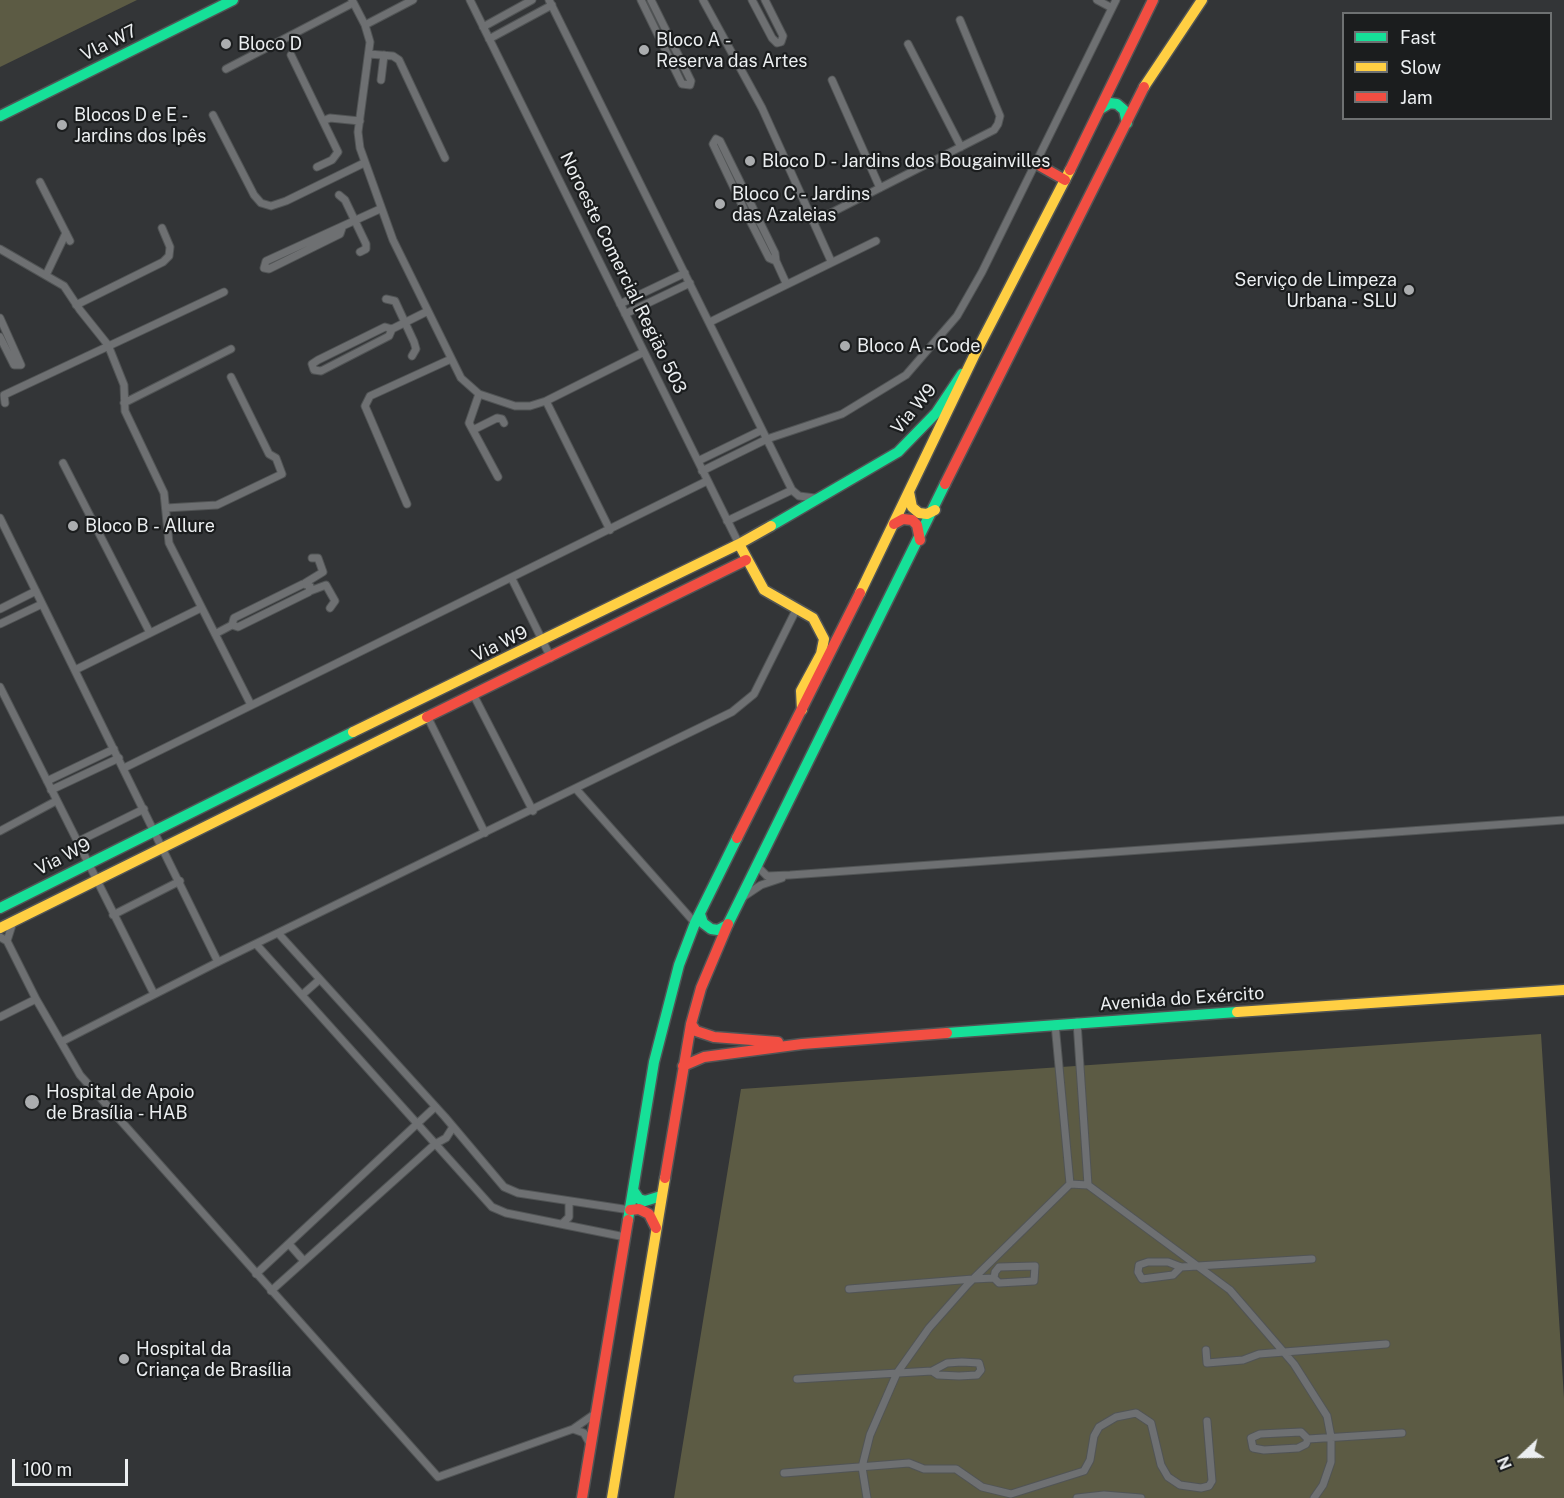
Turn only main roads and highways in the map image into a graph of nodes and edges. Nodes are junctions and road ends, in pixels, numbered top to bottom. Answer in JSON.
{"nodes":[{"id":1,"x":233,"y":0,"type":"edge"},
{"id":2,"x":1153,"y":0,"type":"edge"},
{"id":3,"x":1202,"y":0,"type":"edge"},
{"id":4,"x":1102,"y":108,"type":"junction"},
{"id":5,"x":0,"y":116,"type":"edge"},
{"id":6,"x":1127,"y":123,"type":"junction"},
{"id":7,"x":1035,"y":163,"type":"road end"},
{"id":8,"x":1065,"y":180,"type":"junction"},
{"id":9,"x":974,"y":356,"type":"junction"},
{"id":10,"x":909,"y":492,"type":"junction"},
{"id":11,"x":935,"y":510,"type":"junction"},
{"id":12,"x":894,"y":524,"type":"junction"},
{"id":13,"x":920,"y":540,"type":"junction"},
{"id":14,"x":739,"y":544,"type":"junction"},
{"id":15,"x":746,"y":560,"type":"junction"},
{"id":16,"x":580,"y":623,"type":"junction"},
{"id":17,"x":585,"y":640,"type":"junction"},
{"id":18,"x":485,"y":670,"type":"junction"},
{"id":19,"x":494,"y":686,"type":"junction"},
{"id":20,"x":802,"y":710,"type":"junction"},
{"id":21,"x":0,"y":908,"type":"edge"},
{"id":22,"x":698,"y":919,"type":"junction"},
{"id":23,"x":727,"y":925,"type":"junction"},
{"id":24,"x":0,"y":928,"type":"edge"},
{"id":25,"x":1564,"y":990,"type":"edge"},
{"id":26,"x":691,"y":1024,"type":"junction"},
{"id":27,"x":802,"y":1044,"type":"junction"},
{"id":28,"x":683,"y":1066,"type":"junction"},
{"id":29,"x":633,"y":1190,"type":"junction"},
{"id":30,"x":661,"y":1196,"type":"junction"},
{"id":31,"x":630,"y":1210,"type":"junction"},
{"id":32,"x":657,"y":1228,"type":"junction"},
{"id":33,"x":582,"y":1498,"type":"edge"},
{"id":34,"x":612,"y":1498,"type":"edge"}],
"edges":[{"from":1,"to":5,"type":"main road","name":"Vla W7"},
{"from":2,"to":4,"type":"main road"},
{"from":3,"to":6,"type":"main road"},
{"from":4,"to":6,"type":"main road"},
{"from":4,"to":8,"type":"main road"},
{"from":6,"to":11,"type":"main road"},
{"from":7,"to":8,"type":"main road"},
{"from":8,"to":9,"type":"main road"},
{"from":9,"to":10,"type":"main road"},
{"from":9,"to":14,"type":"main road","name":"Via W9"},
{"from":10,"to":11,"type":"main road"},
{"from":10,"to":12,"type":"main road"},
{"from":11,"to":13,"type":"main road"},
{"from":12,"to":13,"type":"main road"},
{"from":12,"to":20,"type":"main road"},
{"from":13,"to":23,"type":"main road"},
{"from":14,"to":15,"type":"main road","name":"Noroeste Comercial Região 503"},
{"from":14,"to":16,"type":"main road","name":"Via W9"},
{"from":15,"to":17,"type":"main road","name":"Via W9"},
{"from":15,"to":20,"type":"main road","name":"Noroeste Comercial Região 503"},
{"from":16,"to":17,"type":"main road"},
{"from":16,"to":18,"type":"main road","name":"Via W9"},
{"from":17,"to":19,"type":"main road","name":"Via W9"},
{"from":18,"to":19,"type":"main road"},
{"from":18,"to":21,"type":"main road","name":"Via W9"},
{"from":19,"to":24,"type":"main road","name":"Via W9"},
{"from":20,"to":22,"type":"main road"},
{"from":22,"to":23,"type":"main road"},
{"from":22,"to":29,"type":"main road"},
{"from":23,"to":26,"type":"main road"},
{"from":25,"to":27,"type":"main road","name":"Avenida do Exército"},
{"from":26,"to":27,"type":"main road","name":"Avenida do Exército"},
{"from":26,"to":28,"type":"main road"},
{"from":27,"to":28,"type":"main road","name":"Avenida do Exército"},
{"from":28,"to":30,"type":"main road"},
{"from":29,"to":30,"type":"main road"},
{"from":29,"to":31,"type":"main road"},
{"from":30,"to":32,"type":"main road"},
{"from":31,"to":32,"type":"main road"},
{"from":31,"to":33,"type":"main road"},
{"from":32,"to":34,"type":"main road"}]}
